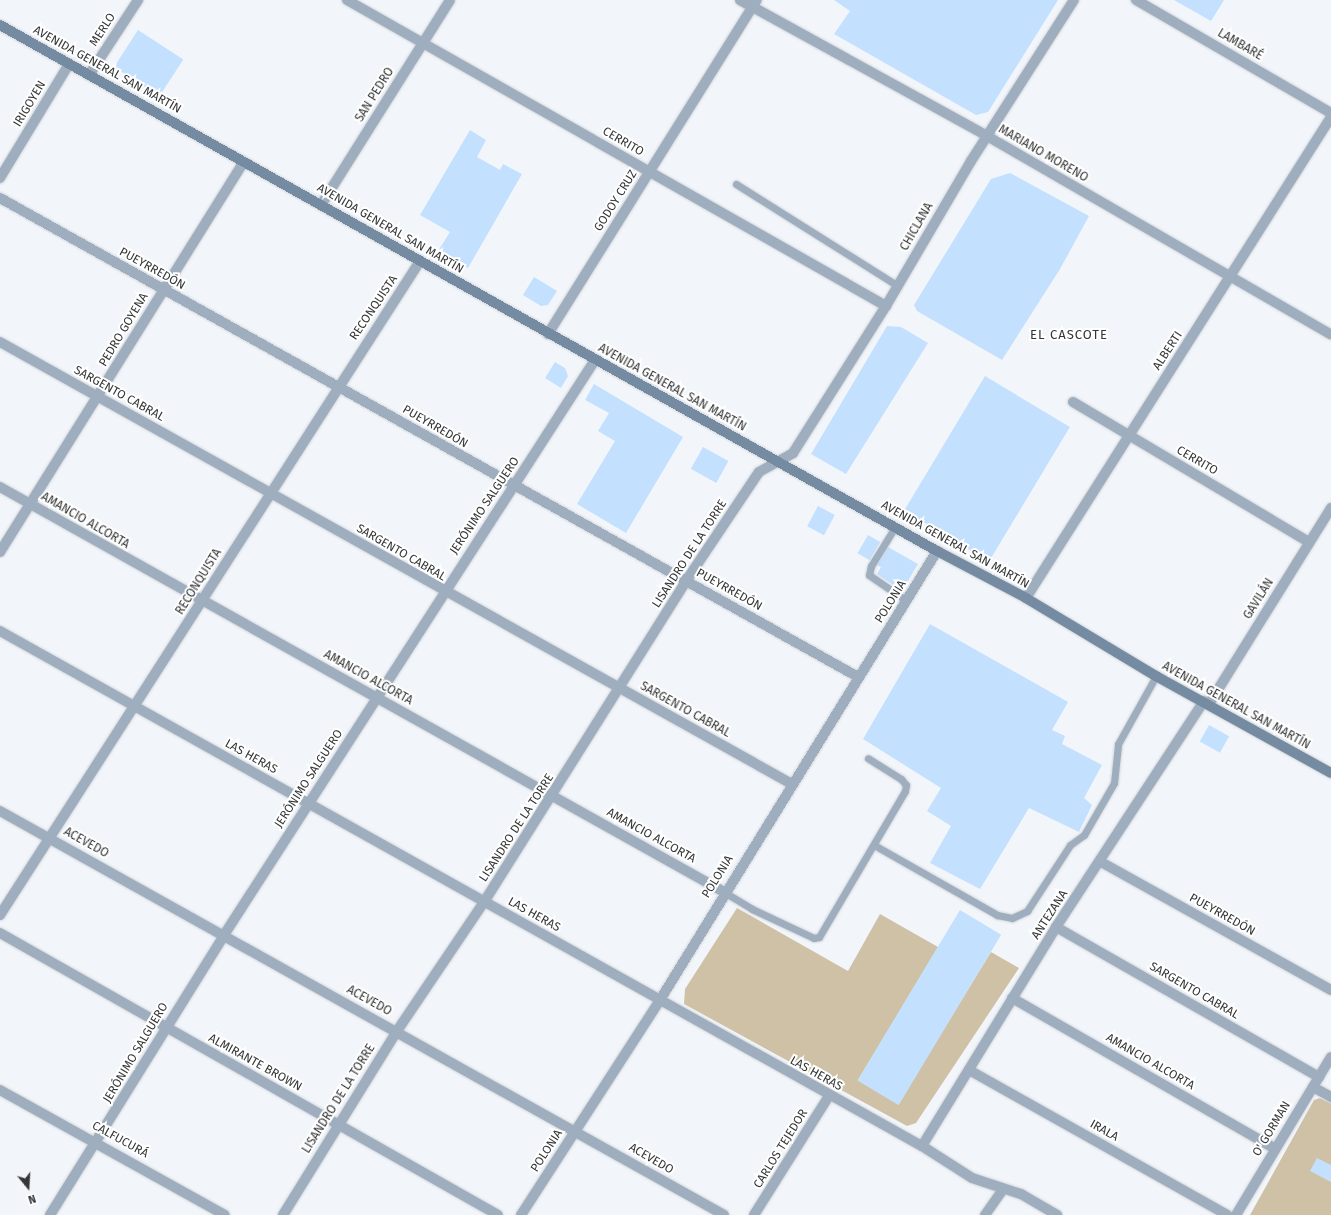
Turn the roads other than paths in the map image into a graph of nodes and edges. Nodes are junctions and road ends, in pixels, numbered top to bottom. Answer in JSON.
{"nodes":[{"id":1,"x":138,"y":0,"type":"edge"},
{"id":2,"x":347,"y":0,"type":"edge"},
{"id":3,"x":450,"y":0,"type":"edge"},
{"id":4,"x":740,"y":0,"type":"edge"},
{"id":5,"x":1074,"y":0,"type":"edge"},
{"id":6,"x":1136,"y":0,"type":"edge"},
{"id":7,"x":755,"y":3,"type":"edge"},
{"id":8,"x":0,"y":25,"type":"edge"},
{"id":9,"x":423,"y":44,"type":"junction"},
{"id":10,"x":69,"y":64,"type":"junction"},
{"id":11,"x":90,"y":75,"type":"junction"},
{"id":12,"x":1331,"y":113,"type":"edge"},
{"id":13,"x":1331,"y":117,"type":"edge"},
{"id":14,"x":987,"y":136,"type":"junction"},
{"id":15,"x":244,"y":162,"type":"junction"},
{"id":16,"x":649,"y":172,"type":"junction"},
{"id":17,"x":0,"y":178,"type":"edge"},
{"id":18,"x":736,"y":184,"type":"dead end"},
{"id":19,"x":0,"y":198,"type":"edge"},
{"id":20,"x":321,"y":205,"type":"junction"},
{"id":21,"x":420,"y":261,"type":"junction"},
{"id":22,"x":1231,"y":278,"type":"junction"},
{"id":23,"x":898,"y":286,"type":"junction"},
{"id":24,"x":163,"y":290,"type":"junction"},
{"id":25,"x":886,"y":306,"type":"junction"},
{"id":26,"x":548,"y":334,"type":"junction"},
{"id":27,"x":1331,"y":335,"type":"edge"},
{"id":28,"x":0,"y":342,"type":"edge"},
{"id":29,"x":595,"y":360,"type":"junction"},
{"id":30,"x":338,"y":386,"type":"junction"},
{"id":31,"x":98,"y":397,"type":"junction"},
{"id":32,"x":1073,"y":402,"type":"dead end"},
{"id":33,"x":1128,"y":436,"type":"junction"},
{"id":34,"x":778,"y":461,"type":"junction"},
{"id":35,"x":515,"y":487,"type":"junction"},
{"id":36,"x":0,"y":488,"type":"edge"},
{"id":37,"x":270,"y":493,"type":"junction"},
{"id":38,"x":31,"y":504,"type":"junction"},
{"id":39,"x":1331,"y":508,"type":"edge"},
{"id":40,"x":895,"y":527,"type":"junction"},
{"id":41,"x":1309,"y":542,"type":"junction"},
{"id":42,"x":937,"y":551,"type":"junction"},
{"id":43,"x":0,"y":552,"type":"edge"},
{"id":44,"x":686,"y":581,"type":"junction"},
{"id":45,"x":444,"y":592,"type":"junction"},
{"id":46,"x":1026,"y":598,"type":"junction"},
{"id":47,"x":907,"y":601,"type":"junction"},
{"id":48,"x":202,"y":603,"type":"junction"},
{"id":49,"x":0,"y":631,"type":"edge"},
{"id":50,"x":1156,"y":676,"type":"junction"},
{"id":51,"x":858,"y":677,"type":"junction"},
{"id":52,"x":620,"y":689,"type":"junction"},
{"id":53,"x":376,"y":697,"type":"junction"},
{"id":54,"x":1206,"y":703,"type":"junction"},
{"id":55,"x":136,"y":708,"type":"junction"},
{"id":56,"x":868,"y":758,"type":"dead end"},
{"id":57,"x":1331,"y":773,"type":"edge"},
{"id":58,"x":792,"y":784,"type":"junction"},
{"id":59,"x":553,"y":796,"type":"junction"},
{"id":60,"x":308,"y":804,"type":"junction"},
{"id":61,"x":0,"y":811,"type":"edge"},
{"id":62,"x":51,"y":839,"type":"junction"},
{"id":63,"x":874,"y":846,"type":"junction"},
{"id":64,"x":1101,"y":862,"type":"junction"},
{"id":65,"x":724,"y":892,"type":"junction"},
{"id":66,"x":484,"y":902,"type":"junction"},
{"id":67,"x":0,"y":915,"type":"edge"},
{"id":68,"x":1056,"y":927,"type":"junction"},
{"id":69,"x":0,"y":934,"type":"edge"},
{"id":70,"x":224,"y":935,"type":"junction"},
{"id":71,"x":1331,"y":990,"type":"edge"},
{"id":72,"x":1012,"y":998,"type":"junction"},
{"id":73,"x":660,"y":1000,"type":"junction"},
{"id":74,"x":166,"y":1028,"type":"junction"},
{"id":75,"x":397,"y":1031,"type":"junction"},
{"id":76,"x":1331,"y":1057,"type":"edge"},
{"id":77,"x":969,"y":1070,"type":"junction"},
{"id":78,"x":1319,"y":1077,"type":"junction"},
{"id":79,"x":1313,"y":1087,"type":"junction"},
{"id":80,"x":0,"y":1090,"type":"edge"},
{"id":81,"x":829,"y":1096,"type":"junction"},
{"id":82,"x":1331,"y":1097,"type":"edge"},
{"id":83,"x":338,"y":1125,"type":"junction"},
{"id":84,"x":575,"y":1131,"type":"junction"},
{"id":85,"x":96,"y":1141,"type":"junction"},
{"id":86,"x":922,"y":1146,"type":"junction"},
{"id":87,"x":1274,"y":1148,"type":"junction"},
{"id":88,"x":1003,"y":1189,"type":"junction"},
{"id":89,"x":50,"y":1215,"type":"edge"},
{"id":90,"x":225,"y":1215,"type":"edge"},
{"id":91,"x":282,"y":1215,"type":"edge"},
{"id":92,"x":498,"y":1215,"type":"edge"},
{"id":93,"x":521,"y":1215,"type":"edge"},
{"id":94,"x":724,"y":1215,"type":"edge"},
{"id":95,"x":754,"y":1215,"type":"edge"},
{"id":96,"x":986,"y":1215,"type":"edge"},
{"id":97,"x":1057,"y":1215,"type":"edge"},
{"id":98,"x":1227,"y":1215,"type":"edge"},
{"id":99,"x":1236,"y":1215,"type":"edge"}],
"edges":[{"from":1,"to":11,"type":"street","name":"MERLO"},
{"from":2,"to":9,"type":"street","name":"CERRITO"},
{"from":3,"to":9,"type":"street","name":"SAN PEDRO"},
{"from":4,"to":7,"type":"street","name":"MARIANO MORENO"},
{"from":5,"to":14,"type":"street","name":"CHICLANA"},
{"from":6,"to":12,"type":"street","name":"LAMBARÉ"},
{"from":7,"to":14,"type":"street","name":"MARIANO MORENO"},
{"from":7,"to":16,"type":"street","name":"GODOY CRUZ"},
{"from":8,"to":10,"type":"main road","name":"AVENIDA GENERAL SAN MARTÍN"},
{"from":9,"to":16,"type":"street","name":"CERRITO"},
{"from":9,"to":20,"type":"street","name":"SAN PEDRO"},
{"from":10,"to":11,"type":"main road","name":"AVENIDA GENERAL SAN MARTÍN"},
{"from":10,"to":17,"type":"street","name":"IRIGOYEN"},
{"from":11,"to":15,"type":"main road","name":"AVENIDA GENERAL SAN MARTÍN"},
{"from":13,"to":22,"type":"street","name":"ALBERTI"},
{"from":14,"to":22,"type":"street","name":"MARIANO MORENO"},
{"from":14,"to":23,"type":"street","name":"CHICLANA"},
{"from":15,"to":20,"type":"main road","name":"AVENIDA GENERAL SAN MARTÍN"},
{"from":15,"to":24,"type":"street","name":"PEDRO GOYENA"},
{"from":16,"to":25,"type":"street","name":"CERRITO"},
{"from":16,"to":26,"type":"street","name":"GODOY CRUZ"},
{"from":18,"to":23,"type":"lane"},
{"from":19,"to":24,"type":"street","name":"PUEYRREDÓN"},
{"from":20,"to":21,"type":"main road","name":"AVENIDA GENERAL SAN MARTÍN"},
{"from":21,"to":26,"type":"main road","name":"AVENIDA GENERAL SAN MARTÍN"},
{"from":21,"to":30,"type":"street","name":"RECONQUISTA"},
{"from":22,"to":27,"type":"street","name":"MARIANO MORENO"},
{"from":22,"to":33,"type":"street","name":"ALBERTI"},
{"from":23,"to":25,"type":"street","name":"CHICLANA"},
{"from":24,"to":30,"type":"street","name":"PUEYRREDÓN"},
{"from":24,"to":31,"type":"street","name":"PEDRO GOYENA"},
{"from":25,"to":34,"type":"street","name":"CHICLANA"},
{"from":26,"to":29,"type":"main road","name":"AVENIDA GENERAL SAN MARTÍN"},
{"from":28,"to":31,"type":"street","name":"SARGENTO CABRAL"},
{"from":29,"to":34,"type":"main road","name":"AVENIDA GENERAL SAN MARTÍN"},
{"from":29,"to":35,"type":"street","name":"JERÓNIMO SALGUERO"},
{"from":30,"to":35,"type":"street","name":"PUEYRREDÓN"},
{"from":30,"to":37,"type":"street","name":"RECONQUISTA"},
{"from":31,"to":37,"type":"street","name":"SARGENTO CABRAL"},
{"from":31,"to":38,"type":"street","name":"PEDRO GOYENA"},
{"from":32,"to":33,"type":"street","name":"CERRITO"},
{"from":33,"to":41,"type":"street","name":"CERRITO"},
{"from":33,"to":46,"type":"street","name":"ALBERTI"},
{"from":34,"to":40,"type":"main road","name":"AVENIDA GENERAL SAN MARTÍN"},
{"from":34,"to":44,"type":"street","name":"LISANDRO DE LA TORRE"},
{"from":35,"to":44,"type":"street","name":"PUEYRREDÓN"},
{"from":35,"to":45,"type":"street","name":"JERÓNIMO SALGUERO"},
{"from":36,"to":38,"type":"street","name":"AMANCIO ALCORTA"},
{"from":37,"to":45,"type":"street","name":"SARGENTO CABRAL"},
{"from":37,"to":48,"type":"street","name":"RECONQUISTA"},
{"from":38,"to":43,"type":"street","name":"PEDRO GOYENA"},
{"from":38,"to":48,"type":"street","name":"AMANCIO ALCORTA"},
{"from":39,"to":41,"type":"street","name":"GAVILÁN"},
{"from":40,"to":42,"type":"main road","name":"AVENIDA GENERAL SAN MARTÍN"},
{"from":40,"to":47,"type":"lane"},
{"from":41,"to":54,"type":"street","name":"GAVILÁN"},
{"from":42,"to":46,"type":"main road","name":"AVENIDA GENERAL SAN MARTÍN"},
{"from":42,"to":47,"type":"street","name":"POLONIA"},
{"from":44,"to":51,"type":"street","name":"PUEYRREDÓN"},
{"from":44,"to":52,"type":"street","name":"LISANDRO DE LA TORRE"},
{"from":45,"to":52,"type":"street","name":"SARGENTO CABRAL"},
{"from":45,"to":53,"type":"street","name":"JERÓNIMO SALGUERO"},
{"from":46,"to":50,"type":"main road","name":"AVENIDA GENERAL SAN MARTÍN"},
{"from":47,"to":51,"type":"street","name":"POLONIA"},
{"from":48,"to":53,"type":"street","name":"AMANCIO ALCORTA"},
{"from":48,"to":55,"type":"street","name":"RECONQUISTA"},
{"from":49,"to":55,"type":"street","name":"LAS HERAS"},
{"from":50,"to":54,"type":"main road","name":"AVENIDA GENERAL SAN MARTÍN"},
{"from":50,"to":63,"type":"lane"},
{"from":51,"to":58,"type":"street","name":"POLONIA"},
{"from":52,"to":58,"type":"street","name":"SARGENTO CABRAL"},
{"from":52,"to":59,"type":"street","name":"LISANDRO DE LA TORRE"},
{"from":53,"to":59,"type":"street","name":"AMANCIO ALCORTA"},
{"from":53,"to":60,"type":"street","name":"JERÓNIMO SALGUERO"},
{"from":54,"to":57,"type":"main road","name":"AVENIDA GENERAL SAN MARTÍN"},
{"from":54,"to":64,"type":"street","name":"ANTEZANA"},
{"from":55,"to":60,"type":"street","name":"LAS HERAS"},
{"from":55,"to":62,"type":"street","name":"RECONQUISTA"},
{"from":56,"to":63,"type":"lane"},
{"from":58,"to":65,"type":"street","name":"POLONIA"},
{"from":59,"to":65,"type":"street","name":"AMANCIO ALCORTA"},
{"from":59,"to":66,"type":"street","name":"LISANDRO DE LA TORRE"},
{"from":60,"to":66,"type":"street","name":"LAS HERAS"},
{"from":60,"to":70,"type":"street","name":"JERÓNIMO SALGUERO"},
{"from":61,"to":62,"type":"street","name":"ACEVEDO"},
{"from":62,"to":67,"type":"street","name":"RECONQUISTA"},
{"from":62,"to":70,"type":"street","name":"ACEVEDO"},
{"from":63,"to":65,"type":"lane"},
{"from":64,"to":68,"type":"street","name":"ANTEZANA"},
{"from":64,"to":71,"type":"street","name":"PUEYRREDÓN"},
{"from":65,"to":73,"type":"street","name":"POLONIA"},
{"from":66,"to":73,"type":"street","name":"LAS HERAS"},
{"from":66,"to":75,"type":"street","name":"LISANDRO DE LA TORRE"},
{"from":68,"to":72,"type":"street","name":"ANTEZANA"},
{"from":68,"to":78,"type":"street","name":"SARGENTO CABRAL"},
{"from":69,"to":74,"type":"street","name":"ALMIRANTE BROWN"},
{"from":70,"to":74,"type":"street","name":"JERÓNIMO SALGUERO"},
{"from":70,"to":75,"type":"street","name":"ACEVEDO"},
{"from":72,"to":77,"type":"street","name":"ANTEZANA"},
{"from":72,"to":87,"type":"street","name":"AMANCIO ALCORTA"},
{"from":73,"to":81,"type":"street","name":"LAS HERAS"},
{"from":73,"to":84,"type":"street","name":"POLONIA"},
{"from":74,"to":83,"type":"street","name":"ALMIRANTE BROWN"},
{"from":74,"to":85,"type":"street","name":"JERÓNIMO SALGUERO"},
{"from":75,"to":83,"type":"street","name":"LISANDRO DE LA TORRE"},
{"from":75,"to":84,"type":"street","name":"ACEVEDO"},
{"from":76,"to":78,"type":"street","name":"O' GORMAN"},
{"from":77,"to":86,"type":"street","name":"ANTEZANA"},
{"from":77,"to":98,"type":"street","name":"IRALA"},
{"from":78,"to":79,"type":"street","name":"O' GORMAN"},
{"from":79,"to":82,"type":"street"},
{"from":79,"to":87,"type":"street","name":"O' GORMAN"},
{"from":80,"to":85,"type":"street","name":"CALFUCURÁ"},
{"from":81,"to":86,"type":"street","name":"LAS HERAS"},
{"from":81,"to":95,"type":"street","name":"CARLOS TEJEDOR"},
{"from":83,"to":91,"type":"street","name":"LISANDRO DE LA TORRE"},
{"from":83,"to":92,"type":"street","name":"ALMIRANTE BROWN"},
{"from":84,"to":93,"type":"street","name":"POLONIA"},
{"from":84,"to":94,"type":"street","name":"ACEVEDO"},
{"from":85,"to":89,"type":"street","name":"JERÓNIMO SALGUERO"},
{"from":85,"to":90,"type":"street","name":"CALFUCURÁ"},
{"from":86,"to":88,"type":"street","name":"LAS HERAS"},
{"from":87,"to":99,"type":"street","name":"O' GORMAN"},
{"from":88,"to":96,"type":"street"},
{"from":88,"to":97,"type":"street","name":"LAS HERAS"}]}
